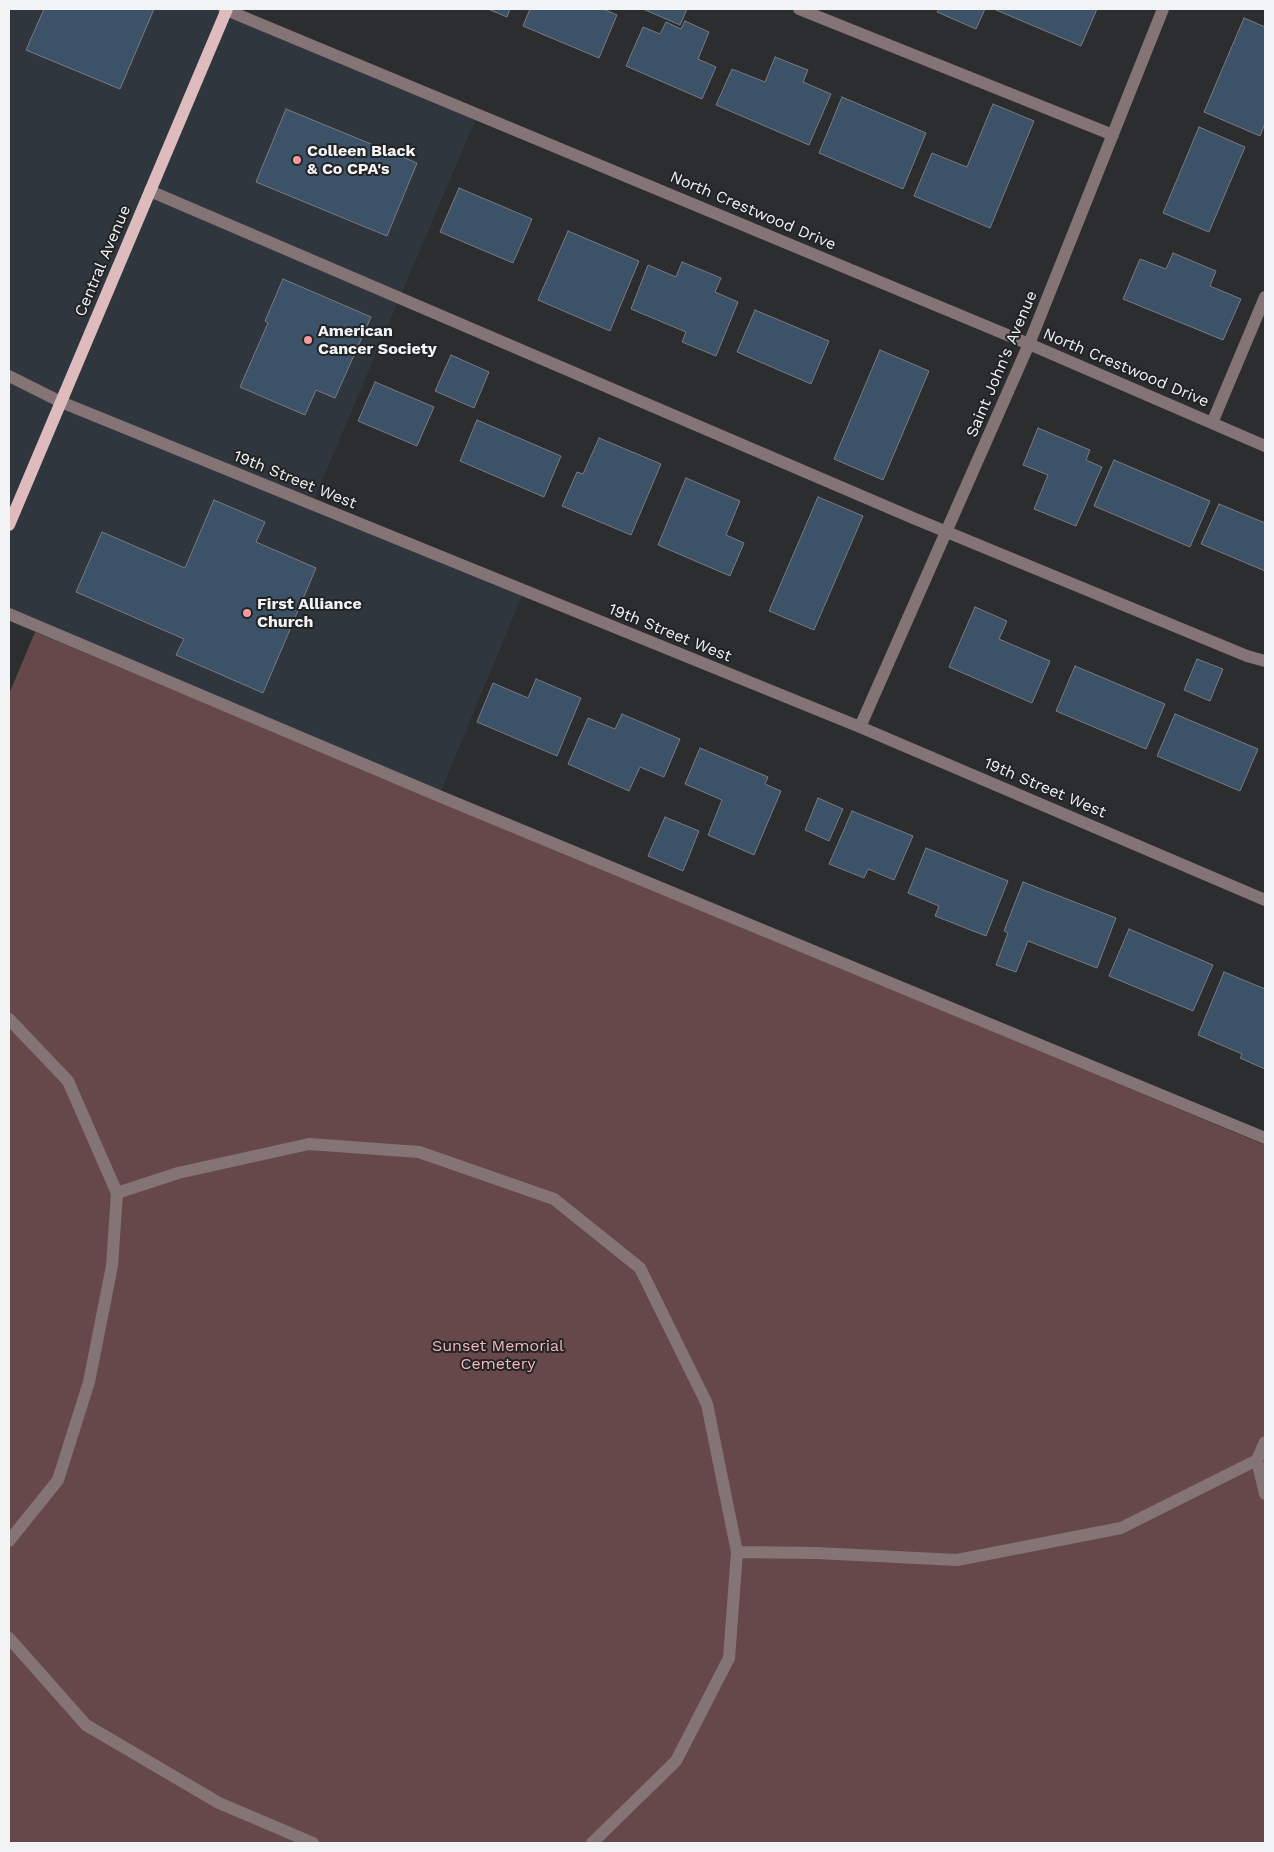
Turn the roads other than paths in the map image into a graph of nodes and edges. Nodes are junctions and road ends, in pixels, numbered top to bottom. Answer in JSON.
{"nodes":[{"id":1,"x":226,"y":9,"type":"edge"},
{"id":2,"x":799,"y":9,"type":"edge"},
{"id":3,"x":1163,"y":9,"type":"edge"},
{"id":4,"x":1113,"y":135,"type":"junction"},
{"id":5,"x":150,"y":191,"type":"junction"},
{"id":6,"x":1265,"y":297,"type":"edge"},
{"id":7,"x":1029,"y":344,"type":"junction"},
{"id":8,"x":9,"y":376,"type":"edge"},
{"id":9,"x":61,"y":402,"type":"junction"},
{"id":10,"x":1212,"y":423,"type":"junction"},
{"id":11,"x":1265,"y":446,"type":"edge"},
{"id":12,"x":9,"y":525,"type":"edge"},
{"id":13,"x":946,"y":532,"type":"junction"},
{"id":14,"x":9,"y":614,"type":"edge"},
{"id":15,"x":1265,"y":661,"type":"edge"},
{"id":16,"x":860,"y":728,"type":"junction"},
{"id":17,"x":1265,"y":900,"type":"edge"},
{"id":18,"x":9,"y":1019,"type":"edge"},
{"id":19,"x":1265,"y":1138,"type":"edge"},
{"id":20,"x":117,"y":1193,"type":"junction"},
{"id":21,"x":1265,"y":1442,"type":"edge"},
{"id":22,"x":1257,"y":1460,"type":"junction"},
{"id":23,"x":1265,"y":1494,"type":"edge"},
{"id":24,"x":9,"y":1541,"type":"edge"},
{"id":25,"x":737,"y":1552,"type":"junction"},
{"id":26,"x":9,"y":1638,"type":"edge"},
{"id":27,"x":313,"y":1843,"type":"edge"},
{"id":28,"x":592,"y":1843,"type":"edge"}],
"edges":[{"from":1,"to":5,"type":"main road","name":"Central Avenue"},
{"from":1,"to":7,"type":"street","name":"North Crestwood Drive"},
{"from":2,"to":4,"type":"street"},
{"from":3,"to":4,"type":"street","name":"Saint John's Avenue"},
{"from":4,"to":7,"type":"street","name":"Saint John's Avenue"},
{"from":5,"to":9,"type":"main road","name":"Central Avenue"},
{"from":5,"to":13,"type":"street"},
{"from":6,"to":10,"type":"street"},
{"from":7,"to":10,"type":"street","name":"North Crestwood Drive"},
{"from":7,"to":13,"type":"street","name":"Saint John's Avenue"},
{"from":8,"to":9,"type":"street","name":"19th Street West"},
{"from":9,"to":12,"type":"main road","name":"Central Avenue"},
{"from":9,"to":16,"type":"street","name":"19th Street West"},
{"from":10,"to":11,"type":"street","name":"North Crestwood Drive"},
{"from":13,"to":15,"type":"street"},
{"from":13,"to":16,"type":"street","name":"Saint John's Avenue"},
{"from":14,"to":19,"type":"street"},
{"from":16,"to":17,"type":"street","name":"19th Street West"},
{"from":18,"to":20,"type":"street"},
{"from":20,"to":24,"type":"street"},
{"from":20,"to":25,"type":"street"},
{"from":21,"to":22,"type":"street"},
{"from":22,"to":23,"type":"street"},
{"from":22,"to":25,"type":"street"},
{"from":25,"to":28,"type":"street"},
{"from":26,"to":27,"type":"street"}]}
